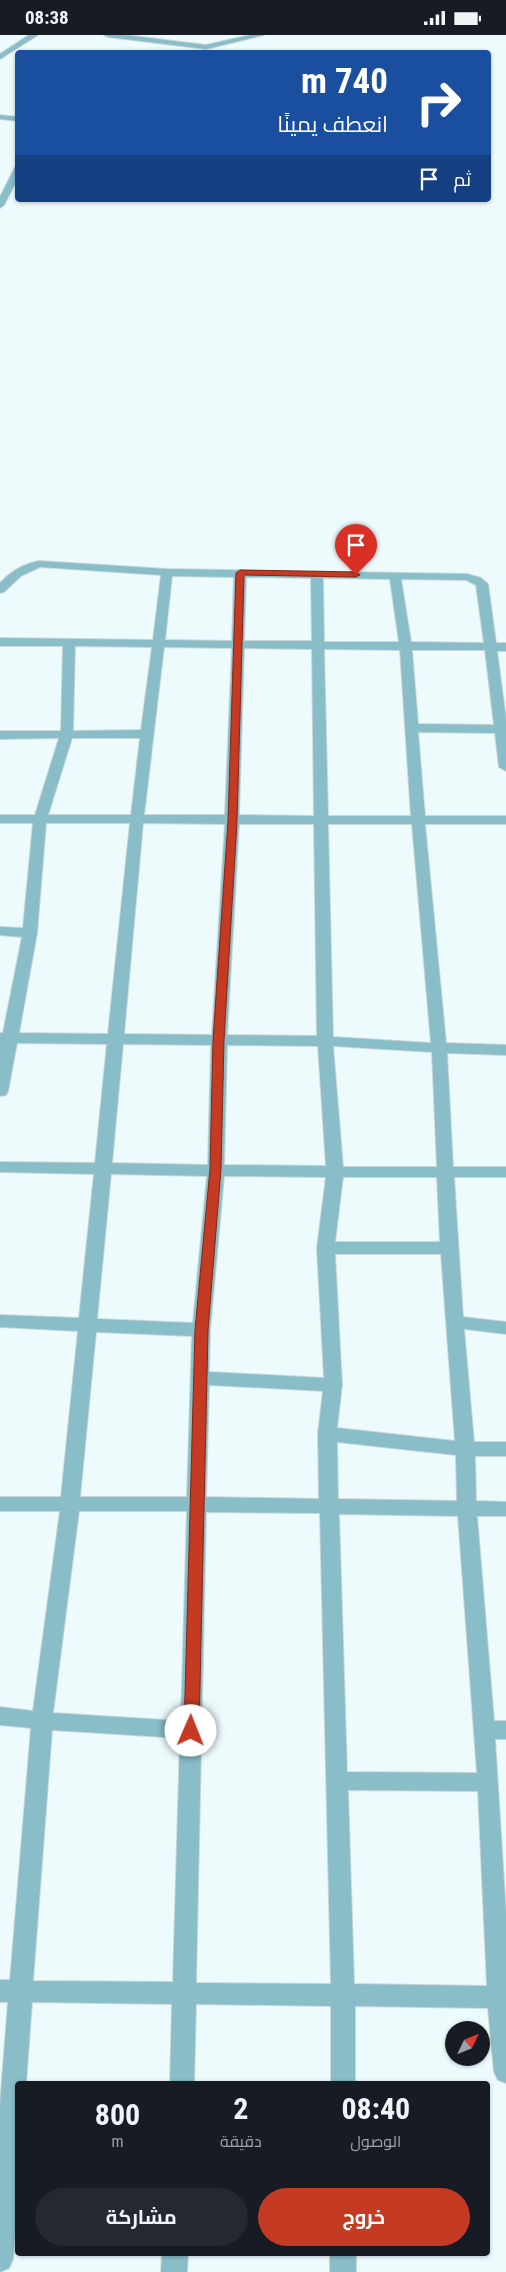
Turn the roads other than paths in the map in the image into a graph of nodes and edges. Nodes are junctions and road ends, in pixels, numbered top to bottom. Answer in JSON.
{"nodes":[{"id":1,"x":34,"y":35,"type":"edge"},
{"id":2,"x":108,"y":35,"type":"edge"},
{"id":3,"x":218,"y":35,"type":"edge"},
{"id":4,"x":260,"y":35,"type":"edge"},
{"id":5,"x":206,"y":47,"type":"junction"},
{"id":6,"x":196,"y":50,"type":"edge"},
{"id":7,"x":4,"y":52,"type":"edge"},
{"id":8,"x":0,"y":57,"type":"edge"},
{"id":9,"x":0,"y":117,"type":"edge"},
{"id":10,"x":15,"y":119,"type":"edge"},
{"id":11,"x":15,"y":175,"type":"edge"},
{"id":12,"x":0,"y":205,"type":"edge"},
{"id":13,"x":167,"y":572,"type":"junction"},
{"id":14,"x":240,"y":573,"type":"junction"},
{"id":15,"x":317,"y":574,"type":"junction"},
{"id":16,"x":395,"y":575,"type":"junction"},
{"id":17,"x":0,"y":590,"type":"edge"},
{"id":18,"x":0,"y":642,"type":"edge"},
{"id":19,"x":69,"y":642,"type":"junction"},
{"id":20,"x":157,"y":643,"type":"junction"},
{"id":21,"x":236,"y":644,"type":"junction"},
{"id":22,"x":317,"y":645,"type":"junction"},
{"id":23,"x":406,"y":646,"type":"junction"},
{"id":24,"x":488,"y":646,"type":"junction"},
{"id":25,"x":506,"y":647,"type":"edge"},
{"id":26,"x":412,"y":728,"type":"junction"},
{"id":27,"x":503,"y":729,"type":"edge"},
{"id":28,"x":147,"y":734,"type":"junction"},
{"id":29,"x":0,"y":735,"type":"edge"},
{"id":30,"x":67,"y":735,"type":"junction"},
{"id":31,"x":506,"y":767,"type":"edge"},
{"id":32,"x":0,"y":819,"type":"edge"},
{"id":33,"x":40,"y":819,"type":"junction"},
{"id":34,"x":138,"y":819,"type":"junction"},
{"id":35,"x":321,"y":819,"type":"junction"},
{"id":36,"x":418,"y":819,"type":"junction"},
{"id":37,"x":506,"y":820,"type":"edge"},
{"id":38,"x":232,"y":821,"type":"junction"},
{"id":39,"x":0,"y":931,"type":"edge"},
{"id":40,"x":30,"y":933,"type":"junction"},
{"id":41,"x":4,"y":1038,"type":"edge"},
{"id":42,"x":116,"y":1039,"type":"junction"},
{"id":43,"x":218,"y":1040,"type":"junction"},
{"id":44,"x":325,"y":1041,"type":"junction"},
{"id":45,"x":439,"y":1048,"type":"junction"},
{"id":46,"x":506,"y":1050,"type":"edge"},
{"id":47,"x":0,"y":1091,"type":"edge"},
{"id":48,"x":0,"y":1167,"type":"edge"},
{"id":49,"x":105,"y":1168,"type":"junction"},
{"id":50,"x":216,"y":1169,"type":"junction"},
{"id":51,"x":444,"y":1171,"type":"junction"},
{"id":52,"x":506,"y":1171,"type":"edge"},
{"id":53,"x":335,"y":1172,"type":"junction"},
{"id":54,"x":326,"y":1248,"type":"junction"},
{"id":55,"x":449,"y":1249,"type":"junction"},
{"id":56,"x":0,"y":1321,"type":"edge"},
{"id":57,"x":454,"y":1322,"type":"junction"},
{"id":58,"x":87,"y":1324,"type":"junction"},
{"id":59,"x":506,"y":1328,"type":"edge"},
{"id":60,"x":202,"y":1330,"type":"junction"},
{"id":61,"x":201,"y":1378,"type":"junction"},
{"id":62,"x":333,"y":1385,"type":"junction"},
{"id":63,"x":327,"y":1434,"type":"junction"},
{"id":64,"x":465,"y":1449,"type":"junction"},
{"id":65,"x":506,"y":1449,"type":"edge"},
{"id":66,"x":0,"y":1504,"type":"edge"},
{"id":67,"x":196,"y":1504,"type":"junction"},
{"id":68,"x":70,"y":1505,"type":"junction"},
{"id":69,"x":330,"y":1507,"type":"junction"},
{"id":70,"x":467,"y":1509,"type":"junction"},
{"id":71,"x":506,"y":1509,"type":"edge"},
{"id":72,"x":0,"y":1716,"type":"edge"},
{"id":73,"x":42,"y":1721,"type":"junction"},
{"id":74,"x":484,"y":1730,"type":"junction"},
{"id":75,"x":506,"y":1730,"type":"edge"},
{"id":76,"x":191,"y":1731,"type":"junction"},
{"id":77,"x":337,"y":1781,"type":"junction"},
{"id":78,"x":488,"y":1782,"type":"junction"},
{"id":79,"x":11,"y":1991,"type":"edge"},
{"id":80,"x":186,"y":1993,"type":"junction"},
{"id":81,"x":343,"y":1995,"type":"junction"},
{"id":82,"x":503,"y":1997,"type":"edge"},
{"id":83,"x":506,"y":2072,"type":"edge"},
{"id":84,"x":182,"y":2081,"type":"edge"},
{"id":85,"x":343,"y":2081,"type":"edge"},
{"id":86,"x":175,"y":2256,"type":"edge"},
{"id":87,"x":343,"y":2256,"type":"edge"},
{"id":88,"x":0,"y":2259,"type":"edge"},
{"id":89,"x":174,"y":2272,"type":"edge"},
{"id":90,"x":343,"y":2272,"type":"edge"}],
"edges":[{"from":1,"to":7,"type":"street"},
{"from":2,"to":5,"type":"street"},
{"from":3,"to":5,"type":"street"},
{"from":4,"to":5,"type":"street"},
{"from":5,"to":6,"type":"street"},
{"from":7,"to":8,"type":"street"},
{"from":9,"to":10,"type":"street"},
{"from":11,"to":12,"type":"street"},
{"from":13,"to":14,"type":"street"},
{"from":13,"to":17,"type":"street"},
{"from":13,"to":20,"type":"street"},
{"from":14,"to":15,"type":"street"},
{"from":14,"to":21,"type":"street"},
{"from":15,"to":16,"type":"street"},
{"from":15,"to":22,"type":"street"},
{"from":16,"to":23,"type":"street"},
{"from":16,"to":24,"type":"street"},
{"from":18,"to":19,"type":"street"},
{"from":19,"to":20,"type":"street"},
{"from":19,"to":30,"type":"street"},
{"from":20,"to":21,"type":"street"},
{"from":20,"to":28,"type":"street"},
{"from":21,"to":22,"type":"street"},
{"from":21,"to":38,"type":"street"},
{"from":22,"to":23,"type":"street"},
{"from":22,"to":35,"type":"street"},
{"from":23,"to":24,"type":"street"},
{"from":23,"to":26,"type":"street"},
{"from":24,"to":25,"type":"street"},
{"from":24,"to":27,"type":"street"},
{"from":26,"to":27,"type":"street"},
{"from":26,"to":36,"type":"street"},
{"from":27,"to":31,"type":"street"},
{"from":28,"to":30,"type":"street"},
{"from":28,"to":34,"type":"street"},
{"from":29,"to":30,"type":"street"},
{"from":30,"to":33,"type":"street"},
{"from":32,"to":33,"type":"street"},
{"from":33,"to":34,"type":"street"},
{"from":33,"to":40,"type":"street"},
{"from":34,"to":38,"type":"street"},
{"from":34,"to":42,"type":"street"},
{"from":35,"to":36,"type":"street"},
{"from":35,"to":38,"type":"street"},
{"from":35,"to":44,"type":"street"},
{"from":36,"to":37,"type":"street"},
{"from":36,"to":45,"type":"street"},
{"from":38,"to":43,"type":"street"},
{"from":39,"to":40,"type":"street"},
{"from":40,"to":41,"type":"street"},
{"from":41,"to":42,"type":"street"},
{"from":41,"to":47,"type":"street"},
{"from":42,"to":43,"type":"street"},
{"from":42,"to":49,"type":"street"},
{"from":43,"to":44,"type":"street"},
{"from":43,"to":50,"type":"street"},
{"from":44,"to":45,"type":"street"},
{"from":44,"to":53,"type":"street"},
{"from":45,"to":46,"type":"street"},
{"from":45,"to":51,"type":"street"},
{"from":48,"to":49,"type":"street"},
{"from":49,"to":50,"type":"street"},
{"from":49,"to":58,"type":"street"},
{"from":50,"to":53,"type":"street"},
{"from":50,"to":60,"type":"street"},
{"from":51,"to":52,"type":"street"},
{"from":51,"to":53,"type":"street"},
{"from":51,"to":55,"type":"street"},
{"from":53,"to":54,"type":"street"},
{"from":54,"to":55,"type":"street"},
{"from":54,"to":62,"type":"street"},
{"from":55,"to":57,"type":"street"},
{"from":56,"to":58,"type":"street"},
{"from":57,"to":59,"type":"street"},
{"from":57,"to":64,"type":"street"},
{"from":58,"to":60,"type":"street"},
{"from":58,"to":68,"type":"street"},
{"from":60,"to":61,"type":"street"},
{"from":61,"to":62,"type":"street"},
{"from":61,"to":67,"type":"street"},
{"from":62,"to":63,"type":"street"},
{"from":63,"to":64,"type":"street"},
{"from":63,"to":69,"type":"street"},
{"from":64,"to":65,"type":"street"},
{"from":64,"to":70,"type":"street"},
{"from":66,"to":68,"type":"street"},
{"from":67,"to":68,"type":"street"},
{"from":67,"to":69,"type":"street"},
{"from":67,"to":76,"type":"street"},
{"from":68,"to":73,"type":"street"},
{"from":69,"to":70,"type":"street"},
{"from":69,"to":77,"type":"street"},
{"from":70,"to":71,"type":"street"},
{"from":70,"to":74,"type":"street"},
{"from":72,"to":73,"type":"street"},
{"from":73,"to":76,"type":"street"},
{"from":73,"to":79,"type":"street"},
{"from":74,"to":75,"type":"street"},
{"from":74,"to":78,"type":"street"},
{"from":76,"to":80,"type":"street"},
{"from":77,"to":78,"type":"street"},
{"from":77,"to":81,"type":"street"},
{"from":78,"to":82,"type":"street"},
{"from":79,"to":80,"type":"street"},
{"from":79,"to":88,"type":"street"},
{"from":80,"to":81,"type":"street"},
{"from":80,"to":84,"type":"street"},
{"from":81,"to":82,"type":"street"},
{"from":81,"to":85,"type":"street"},
{"from":82,"to":83,"type":"street"},
{"from":86,"to":89,"type":"street"},
{"from":87,"to":90,"type":"street"}]}
